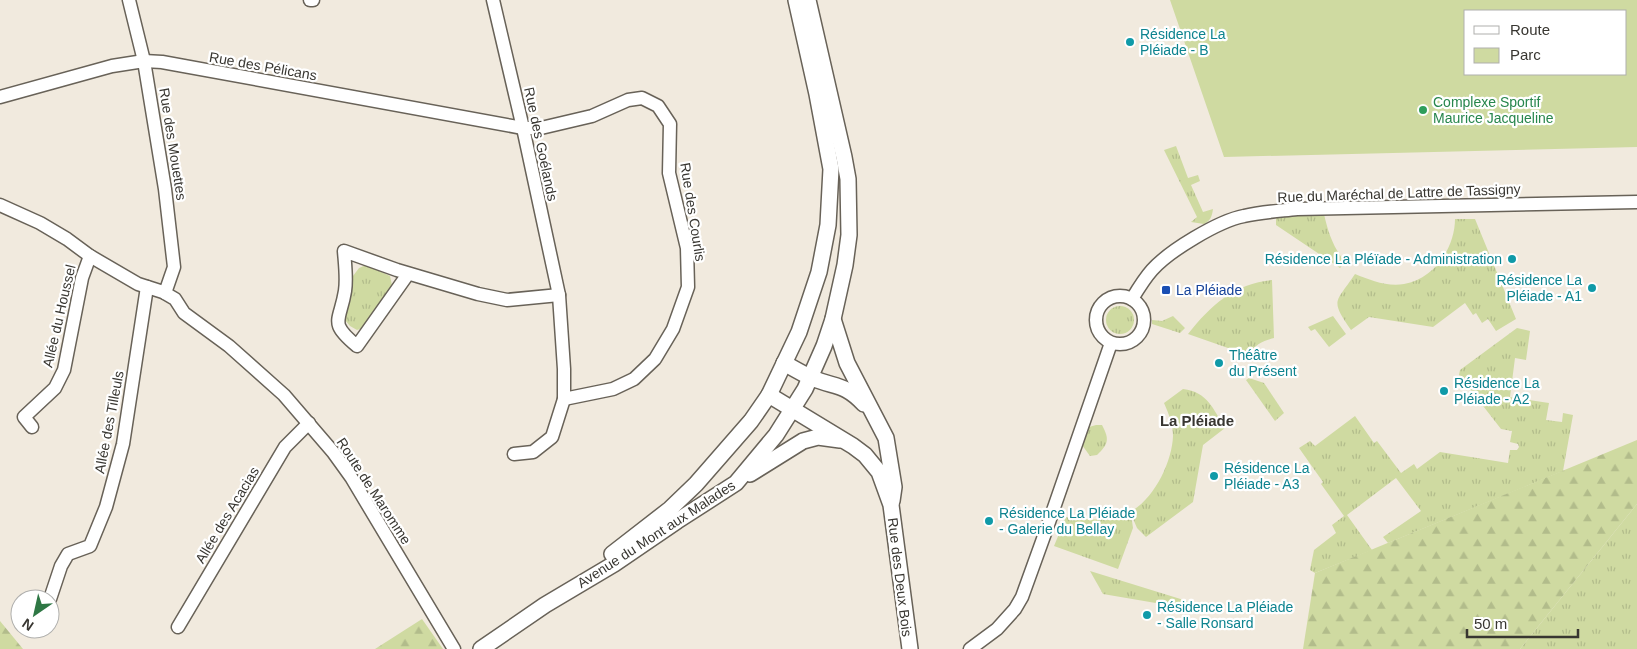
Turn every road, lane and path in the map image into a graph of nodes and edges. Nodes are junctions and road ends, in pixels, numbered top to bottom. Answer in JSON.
{"nodes":[{"id":1,"x":130,"y":0,"type":"edge"},
{"id":2,"x":493,"y":0,"type":"edge"},
{"id":3,"x":796,"y":0,"type":"edge"},
{"id":4,"x":808,"y":0,"type":"edge"},
{"id":5,"x":144,"y":61,"type":"junction"},
{"id":6,"x":0,"y":97,"type":"edge"},
{"id":7,"x":523,"y":128,"type":"junction"},
{"id":8,"x":1637,"y":202,"type":"edge"},
{"id":9,"x":0,"y":205,"type":"edge"},
{"id":10,"x":90,"y":256,"type":"junction"},
{"id":11,"x":408,"y":274,"type":"junction"},
{"id":12,"x":147,"y":287,"type":"junction"},
{"id":13,"x":166,"y":293,"type":"junction"},
{"id":14,"x":558,"y":295,"type":"junction"},
{"id":15,"x":1132,"y":299,"type":"junction"},
{"id":16,"x":833,"y":319,"type":"junction"},
{"id":17,"x":1111,"y":343,"type":"junction"},
{"id":18,"x":784,"y":363,"type":"junction"},
{"id":19,"x":811,"y":377,"type":"junction"},
{"id":20,"x":769,"y":395,"type":"junction"},
{"id":21,"x":564,"y":399,"type":"junction"},
{"id":22,"x":793,"y":410,"type":"junction"},
{"id":23,"x":872,"y":410,"type":"junction"},
{"id":24,"x":309,"y":423,"type":"junction"},
{"id":25,"x":32,"y":427,"type":"dead end"},
{"id":26,"x":846,"y":441,"type":"junction"},
{"id":27,"x":514,"y":454,"type":"dead end"},
{"id":28,"x":736,"y":483,"type":"junction"},
{"id":29,"x":891,"y":505,"type":"junction"},
{"id":30,"x":53,"y":589,"type":"edge"},
{"id":31,"x":545,"y":605,"type":"junction"},
{"id":32,"x":178,"y":627,"type":"dead end"},
{"id":33,"x":454,"y":649,"type":"edge"},
{"id":34,"x":481,"y":649,"type":"edge"},
{"id":35,"x":910,"y":649,"type":"edge"},
{"id":36,"x":970,"y":649,"type":"edge"}],
"edges":[{"from":1,"to":5,"type":"street","name":"Rue des Mouettes"},
{"from":2,"to":7,"type":"street","name":"Rue des Goélands"},
{"from":3,"to":18,"type":"street","name":"Avenue du Mont aux Malades"},
{"from":4,"to":16,"type":"street","name":"Avenue du Mont aux Malades"},
{"from":5,"to":6,"type":"street","name":"Rue des Pélicans"},
{"from":5,"to":7,"type":"street","name":"Rue des Pélicans"},
{"from":5,"to":13,"type":"street","name":"Rue des Mouettes"},
{"from":7,"to":14,"type":"street","name":"Rue des Goélands"},
{"from":7,"to":21,"type":"street","name":"Rue des Courlis"},
{"from":8,"to":15,"type":"street","name":"Rue du Maréchal de Lattre de Tassigny"},
{"from":9,"to":10,"type":"street","name":"Route de Maromme"},
{"from":10,"to":12,"type":"street","name":"Route de Maromme"},
{"from":10,"to":25,"type":"street","name":"Allée du Houssel"},
{"from":11,"to":11,"type":"street"},
{"from":11,"to":14,"type":"street"},
{"from":12,"to":13,"type":"street","name":"Route de Maromme"},
{"from":12,"to":30,"type":"street","name":"Allée des Tilleuls"},
{"from":13,"to":24,"type":"street","name":"Route de Maromme"},
{"from":14,"to":21,"type":"street","name":"Rue des Goélands"},
{"from":15,"to":17,"type":"street"},
{"from":15,"to":17,"type":"street"},
{"from":16,"to":19,"type":"street","name":"Avenue du Mont aux Malades"},
{"from":16,"to":23,"type":"street","name":"Rue des Deux Bois"},
{"from":17,"to":36,"type":"street"},
{"from":18,"to":19,"type":"street","name":"Rue des Deux Bois"},
{"from":18,"to":20,"type":"street","name":"Avenue du Mont aux Malades"},
{"from":19,"to":22,"type":"street","name":"Avenue du Mont aux Malades"},
{"from":19,"to":23,"type":"street","name":"Rue des Deux Bois"},
{"from":20,"to":22,"type":"street","name":"Rue des Deux Bois"},
{"from":20,"to":31,"type":"street","name":"Avenue du Mont aux Malades"},
{"from":21,"to":27,"type":"street","name":"Rue des Goélands"},
{"from":22,"to":26,"type":"street","name":"Rue des Deux Bois"},
{"from":22,"to":28,"type":"street","name":"Avenue du Mont aux Malades"},
{"from":23,"to":29,"type":"street","name":"Rue des Deux Bois"},
{"from":24,"to":32,"type":"street","name":"Allée des Acacias"},
{"from":24,"to":33,"type":"street","name":"Route de Maromme"},
{"from":26,"to":28,"type":"street"},
{"from":26,"to":29,"type":"street","name":"Rue des Deux Bois"},
{"from":28,"to":31,"type":"street","name":"Avenue du Mont aux Malades"},
{"from":29,"to":35,"type":"street","name":"Rue des Deux Bois"},
{"from":31,"to":34,"type":"street","name":"Avenue du Mont aux Malades"}]}
